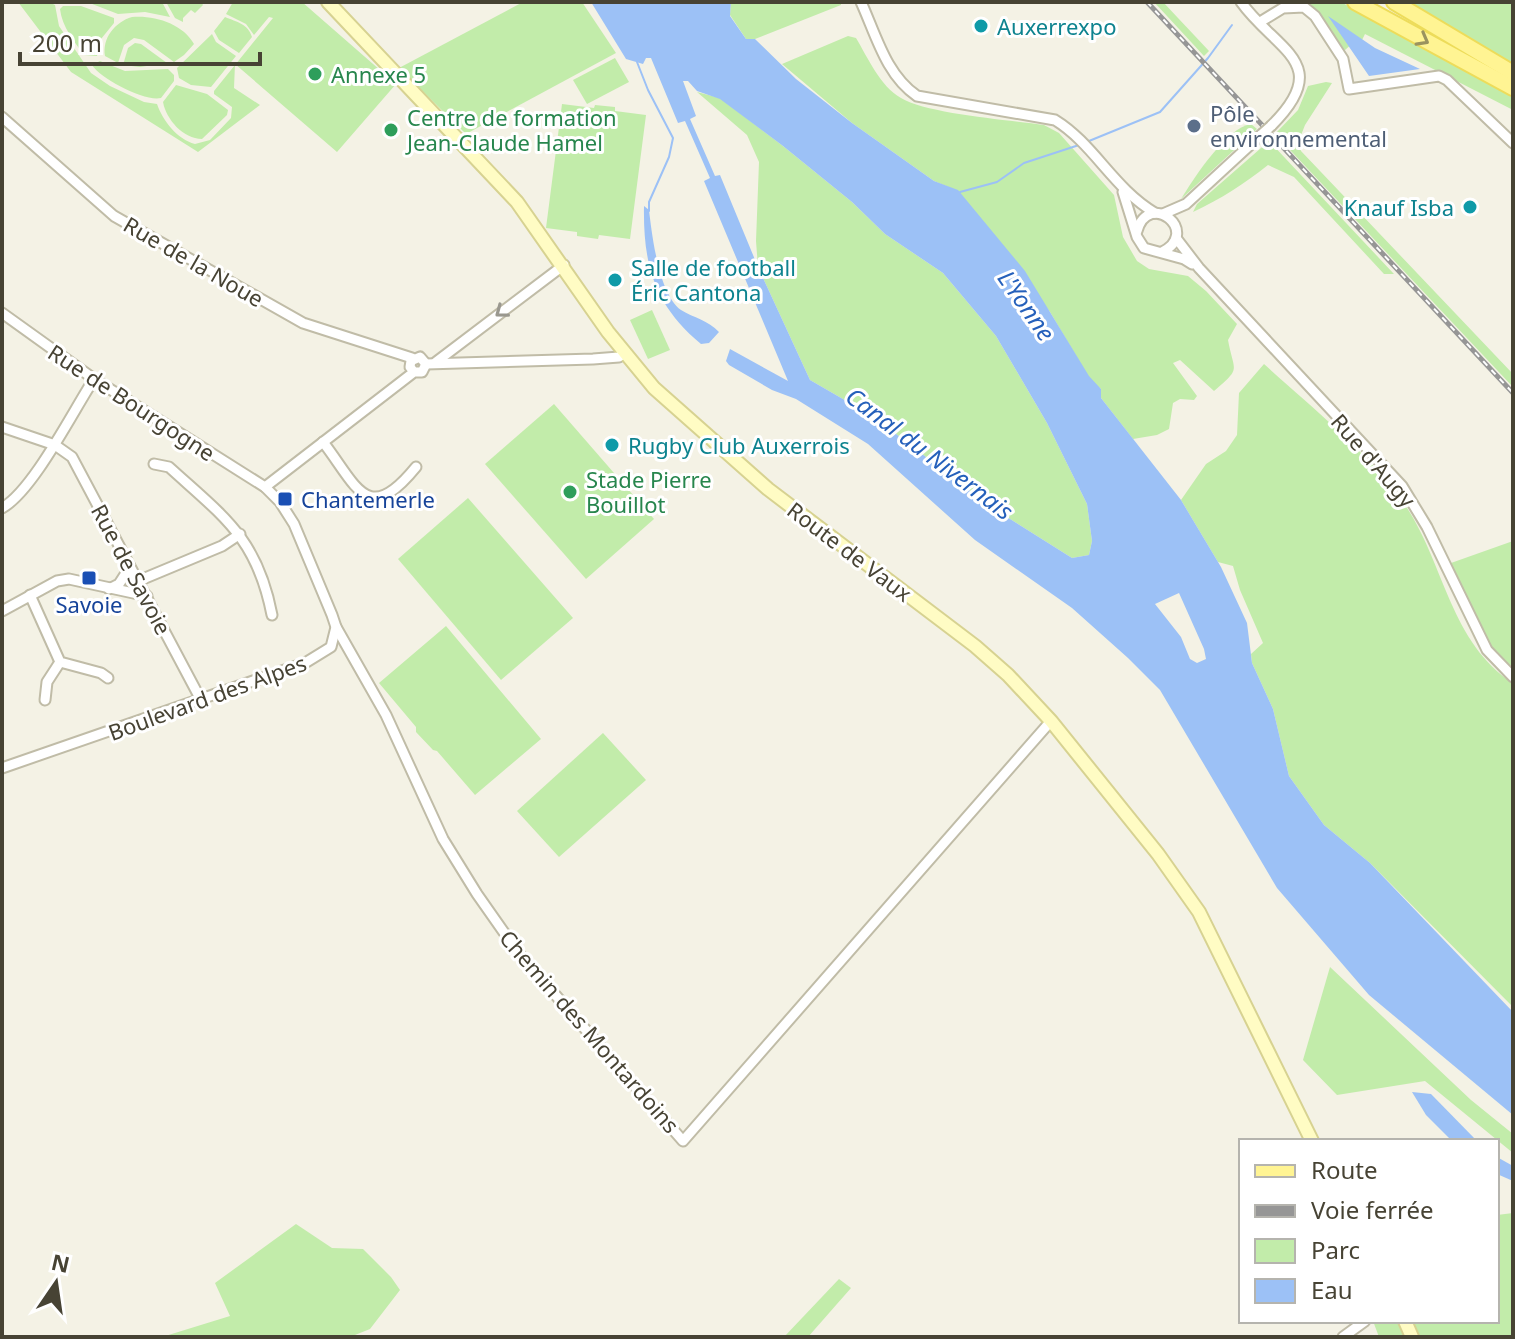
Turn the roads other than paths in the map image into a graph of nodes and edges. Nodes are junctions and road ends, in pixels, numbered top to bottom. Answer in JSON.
{"nodes":[{"id":1,"x":328,"y":2,"type":"edge"},
{"id":2,"x":861,"y":2,"type":"edge"},
{"id":3,"x":1241,"y":2,"type":"edge"},
{"id":4,"x":1355,"y":2,"type":"edge"},
{"id":5,"x":1394,"y":2,"type":"edge"},
{"id":6,"x":1260,"y":22,"type":"junction"},
{"id":7,"x":1513,"y":73,"type":"edge"},
{"id":8,"x":1513,"y":88,"type":"edge"},
{"id":9,"x":2,"y":117,"type":"edge"},
{"id":10,"x":1513,"y":143,"type":"edge"},
{"id":11,"x":1122,"y":189,"type":"junction"},
{"id":12,"x":1186,"y":204,"type":"junction"},
{"id":13,"x":1159,"y":214,"type":"junction"},
{"id":14,"x":1175,"y":225,"type":"junction"},
{"id":15,"x":1137,"y":231,"type":"junction"},
{"id":16,"x":1176,"y":238,"type":"junction"},
{"id":17,"x":1162,"y":252,"type":"junction"},
{"id":18,"x":564,"y":265,"type":"junction"},
{"id":19,"x":1199,"y":268,"type":"junction"},
{"id":20,"x":2,"y":313,"type":"edge"},
{"id":21,"x":625,"y":352,"type":"junction"},
{"id":22,"x":412,"y":358,"type":"junction"},
{"id":23,"x":431,"y":363,"type":"junction"},
{"id":24,"x":414,"y":372,"type":"junction"},
{"id":25,"x":94,"y":379,"type":"junction"},
{"id":26,"x":2,"y":427,"type":"edge"},
{"id":27,"x":323,"y":442,"type":"junction"},
{"id":28,"x":55,"y":445,"type":"junction"},
{"id":29,"x":154,"y":464,"type":"dead end"},
{"id":30,"x":416,"y":467,"type":"dead end"},
{"id":31,"x":265,"y":487,"type":"junction"},
{"id":32,"x":2,"y":508,"type":"edge"},
{"id":33,"x":240,"y":534,"type":"junction"},
{"id":34,"x":130,"y":567,"type":"junction"},
{"id":35,"x":138,"y":581,"type":"junction"},
{"id":36,"x":109,"y":589,"type":"junction"},
{"id":37,"x":30,"y":595,"type":"junction"},
{"id":38,"x":147,"y":596,"type":"junction"},
{"id":39,"x":2,"y":611,"type":"edge"},
{"id":40,"x":272,"y":615,"type":"dead end"},
{"id":41,"x":336,"y":627,"type":"junction"},
{"id":42,"x":60,"y":662,"type":"junction"},
{"id":43,"x":1513,"y":677,"type":"edge"},
{"id":44,"x":108,"y":678,"type":"dead end"},
{"id":45,"x":45,"y":700,"type":"dead end"},
{"id":46,"x":201,"y":700,"type":"junction"},
{"id":47,"x":1051,"y":721,"type":"junction"},
{"id":48,"x":2,"y":768,"type":"edge"},
{"id":49,"x":1311,"y":1139,"type":"edge"},
{"id":50,"x":1362,"y":1323,"type":"edge"},
{"id":51,"x":1343,"y":1337,"type":"edge"}],
"edges":[{"from":1,"to":18,"type":"street","name":"Route de Vaux"},
{"from":2,"to":11,"type":"street"},
{"from":3,"to":6,"type":"street"},
{"from":4,"to":8,"type":"main road","one_way":true},
{"from":5,"to":7,"type":"main road"},
{"from":6,"to":10,"type":"street"},
{"from":6,"to":12,"type":"street","bridge":true},
{"from":9,"to":22,"type":"street","name":"Rue de la Noue"},
{"from":11,"to":13,"type":"street"},
{"from":11,"to":15,"type":"street"},
{"from":12,"to":13,"type":"street"},
{"from":12,"to":14,"type":"street"},
{"from":13,"to":14,"type":"street"},
{"from":13,"to":15,"type":"street"},
{"from":14,"to":16,"type":"street"},
{"from":15,"to":17,"type":"street"},
{"from":16,"to":17,"type":"street"},
{"from":16,"to":19,"type":"street","name":"Rue d'Augy"},
{"from":17,"to":19,"type":"street","name":"Rue d'Augy"},
{"from":18,"to":21,"type":"street","name":"Route de Vaux"},
{"from":18,"to":23,"type":"street","one_way":true},
{"from":19,"to":43,"type":"street","name":"Rue d'Augy"},
{"from":20,"to":25,"type":"street","name":"Rue de Bourgogne"},
{"from":21,"to":23,"type":"street"},
{"from":21,"to":47,"type":"street","name":"Route de Vaux"},
{"from":22,"to":23,"type":"street","name":"Rue de la Noue"},
{"from":22,"to":24,"type":"street"},
{"from":23,"to":24,"type":"street"},
{"from":24,"to":27,"type":"street"},
{"from":25,"to":28,"type":"street"},
{"from":25,"to":31,"type":"street","name":"Rue de Bourgogne"},
{"from":26,"to":28,"type":"street"},
{"from":27,"to":30,"type":"street"},
{"from":27,"to":31,"type":"street"},
{"from":28,"to":32,"type":"street"},
{"from":28,"to":34,"type":"street","name":"Rue de Savoie"},
{"from":29,"to":33,"type":"street"},
{"from":31,"to":41,"type":"street"},
{"from":33,"to":35,"type":"street"},
{"from":33,"to":40,"type":"street"},
{"from":34,"to":35,"type":"street","name":"Rue de Savoie"},
{"from":34,"to":36,"type":"street"},
{"from":35,"to":38,"type":"street","name":"Rue de Savoie"},
{"from":36,"to":37,"type":"street"},
{"from":36,"to":38,"type":"street"},
{"from":37,"to":39,"type":"street"},
{"from":37,"to":42,"type":"street"},
{"from":38,"to":46,"type":"street","name":"Rue de Savoie"},
{"from":41,"to":46,"type":"street","name":"Boulevard des Alpes"},
{"from":41,"to":47,"type":"street","name":"Chemin des Montardoins"},
{"from":42,"to":44,"type":"street"},
{"from":42,"to":45,"type":"street"},
{"from":46,"to":48,"type":"street","name":"Boulevard des Alpes"},
{"from":47,"to":49,"type":"street","name":"Route de Vaux"},
{"from":50,"to":51,"type":"street"}]}
